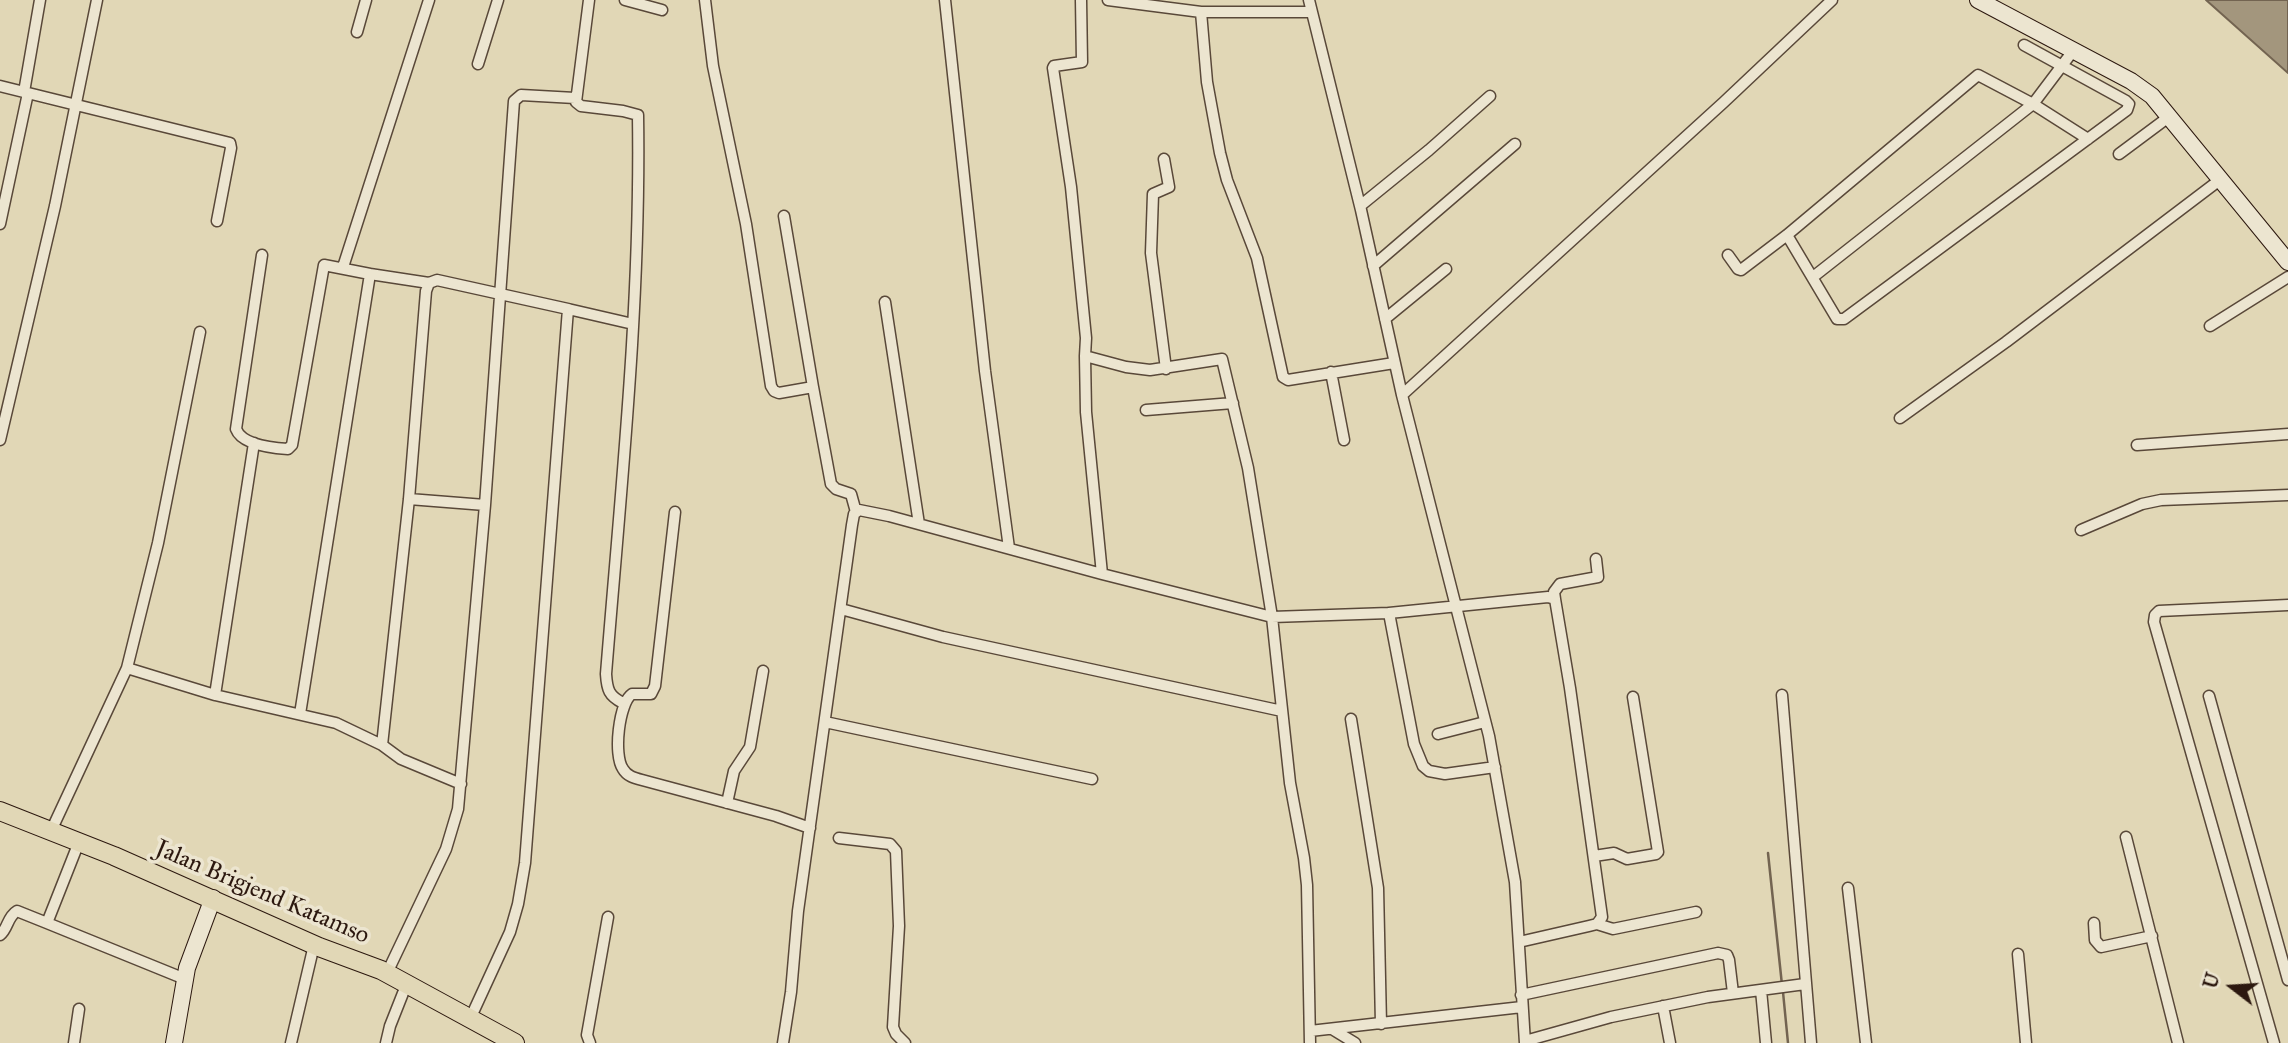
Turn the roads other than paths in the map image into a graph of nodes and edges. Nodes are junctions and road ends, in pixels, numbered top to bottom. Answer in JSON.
{"nodes":[{"id":1,"x":40,"y":0,"type":"edge"},
{"id":2,"x":97,"y":0,"type":"edge"},
{"id":3,"x":366,"y":0,"type":"edge"},
{"id":4,"x":429,"y":0,"type":"edge"},
{"id":5,"x":498,"y":0,"type":"edge"},
{"id":6,"x":589,"y":0,"type":"edge"},
{"id":7,"x":625,"y":0,"type":"edge"},
{"id":8,"x":705,"y":0,"type":"edge"},
{"id":9,"x":945,"y":0,"type":"edge"},
{"id":10,"x":1081,"y":0,"type":"edge"},
{"id":11,"x":1832,"y":0,"type":"edge"},
{"id":12,"x":1978,"y":0,"type":"edge"},
{"id":13,"x":1116,"y":1,"type":"edge"},
{"id":14,"x":1244,"y":6,"type":"edge"},
{"id":15,"x":1310,"y":6,"type":"edge"},
{"id":16,"x":662,"y":10,"type":"dead end"},
{"id":17,"x":1201,"y":12,"type":"junction"},
{"id":18,"x":357,"y":32,"type":"dead end"},
{"id":19,"x":2025,"y":45,"type":"dead end"},
{"id":20,"x":2073,"y":51,"type":"junction"},
{"id":21,"x":478,"y":64,"type":"dead end"},
{"id":22,"x":2062,"y":66,"type":"junction"},
{"id":23,"x":0,"y":86,"type":"edge"},
{"id":24,"x":26,"y":93,"type":"junction"},
{"id":25,"x":1490,"y":96,"type":"dead end"},
{"id":26,"x":575,"y":98,"type":"junction"},
{"id":27,"x":2033,"y":104,"type":"junction"},
{"id":28,"x":76,"y":105,"type":"junction"},
{"id":29,"x":2170,"y":116,"type":"junction"},
{"id":30,"x":2088,"y":139,"type":"junction"},
{"id":31,"x":1515,"y":144,"type":"dead end"},
{"id":32,"x":2119,"y":154,"type":"dead end"},
{"id":33,"x":1164,"y":159,"type":"dead end"},
{"id":34,"x":2221,"y":179,"type":"junction"},
{"id":35,"x":1360,"y":206,"type":"junction"},
{"id":36,"x":784,"y":216,"type":"dead end"},
{"id":37,"x":217,"y":221,"type":"dead end"},
{"id":38,"x":0,"y":224,"type":"edge"},
{"id":39,"x":1787,"y":235,"type":"junction"},
{"id":40,"x":262,"y":255,"type":"dead end"},
{"id":41,"x":1728,"y":255,"type":"dead end"},
{"id":42,"x":2288,"y":262,"type":"edge"},
{"id":43,"x":1373,"y":266,"type":"junction"},
{"id":44,"x":343,"y":267,"type":"junction"},
{"id":45,"x":1446,"y":269,"type":"dead end"},
{"id":46,"x":370,"y":274,"type":"junction"},
{"id":47,"x":1813,"y":277,"type":"junction"},
{"id":48,"x":2288,"y":278,"type":"edge"},
{"id":49,"x":429,"y":283,"type":"junction"},
{"id":50,"x":499,"y":294,"type":"junction"},
{"id":51,"x":885,"y":302,"type":"dead end"},
{"id":52,"x":568,"y":309,"type":"junction"},
{"id":53,"x":1385,"y":319,"type":"junction"},
{"id":54,"x":633,"y":324,"type":"junction"},
{"id":55,"x":2210,"y":327,"type":"dead end"},
{"id":56,"x":200,"y":332,"type":"dead end"},
{"id":57,"x":1085,"y":356,"type":"junction"},
{"id":58,"x":1394,"y":363,"type":"junction"},
{"id":59,"x":1166,"y":369,"type":"junction"},
{"id":60,"x":1331,"y":372,"type":"junction"},
{"id":61,"x":813,"y":387,"type":"junction"},
{"id":62,"x":1402,"y":395,"type":"junction"},
{"id":63,"x":1233,"y":403,"type":"junction"},
{"id":64,"x":1146,"y":410,"type":"dead end"},
{"id":65,"x":1900,"y":418,"type":"dead end"},
{"id":66,"x":2288,"y":434,"type":"edge"},
{"id":67,"x":0,"y":440,"type":"edge"},
{"id":68,"x":1344,"y":440,"type":"dead end"},
{"id":69,"x":254,"y":443,"type":"junction"},
{"id":70,"x":2137,"y":446,"type":"dead end"},
{"id":71,"x":2288,"y":495,"type":"edge"},
{"id":72,"x":409,"y":499,"type":"junction"},
{"id":73,"x":485,"y":505,"type":"junction"},
{"id":74,"x":675,"y":512,"type":"dead end"},
{"id":75,"x":856,"y":512,"type":"junction"},
{"id":76,"x":919,"y":524,"type":"junction"},
{"id":77,"x":2081,"y":530,"type":"dead end"},
{"id":78,"x":1009,"y":548,"type":"junction"},
{"id":79,"x":1596,"y":559,"type":"dead end"},
{"id":80,"x":1102,"y":574,"type":"junction"},
{"id":81,"x":1555,"y":599,"type":"junction"},
{"id":82,"x":2288,"y":605,"type":"edge"},
{"id":83,"x":1454,"y":606,"type":"junction"},
{"id":84,"x":841,"y":608,"type":"junction"},
{"id":85,"x":1389,"y":613,"type":"junction"},
{"id":86,"x":1272,"y":617,"type":"junction"},
{"id":87,"x":127,"y":668,"type":"junction"},
{"id":88,"x":763,"y":671,"type":"dead end"},
{"id":89,"x":215,"y":695,"type":"junction"},
{"id":90,"x":1782,"y":695,"type":"dead end"},
{"id":91,"x":2209,"y":696,"type":"dead end"},
{"id":92,"x":1633,"y":697,"type":"dead end"},
{"id":93,"x":623,"y":704,"type":"junction"},
{"id":94,"x":1282,"y":711,"type":"junction"},
{"id":95,"x":300,"y":714,"type":"junction"},
{"id":96,"x":1351,"y":719,"type":"dead end"},
{"id":97,"x":825,"y":722,"type":"junction"},
{"id":98,"x":1485,"y":722,"type":"junction"},
{"id":99,"x":1438,"y":734,"type":"dead end"},
{"id":100,"x":382,"y":745,"type":"junction"},
{"id":101,"x":1495,"y":767,"type":"junction"},
{"id":102,"x":1092,"y":779,"type":"dead end"},
{"id":103,"x":461,"y":785,"type":"junction"},
{"id":104,"x":727,"y":803,"type":"junction"},
{"id":105,"x":0,"y":811,"type":"edge"},
{"id":106,"x":810,"y":828,"type":"junction"},
{"id":107,"x":51,"y":831,"type":"junction"},
{"id":108,"x":2126,"y":836,"type":"dead end"},
{"id":109,"x":839,"y":838,"type":"dead end"},
{"id":110,"x":79,"y":842,"type":"junction"},
{"id":111,"x":1594,"y":856,"type":"junction"},
{"id":112,"x":1848,"y":888,"type":"dead end"},
{"id":113,"x":213,"y":898,"type":"junction"},
{"id":114,"x":1696,"y":912,"type":"dead end"},
{"id":115,"x":608,"y":917,"type":"dead end"},
{"id":116,"x":47,"y":923,"type":"junction"},
{"id":117,"x":2094,"y":923,"type":"dead end"},
{"id":118,"x":1597,"y":924,"type":"junction"},
{"id":119,"x":0,"y":935,"type":"edge"},
{"id":120,"x":2152,"y":936,"type":"junction"},
{"id":121,"x":1519,"y":942,"type":"junction"},
{"id":122,"x":314,"y":945,"type":"junction"},
{"id":123,"x":2018,"y":954,"type":"dead end"},
{"id":124,"x":387,"y":973,"type":"junction"},
{"id":125,"x":185,"y":979,"type":"junction"},
{"id":126,"x":2288,"y":980,"type":"edge"},
{"id":127,"x":407,"y":984,"type":"junction"},
{"id":128,"x":1805,"y":984,"type":"junction"},
{"id":129,"x":1761,"y":990,"type":"junction"},
{"id":130,"x":1733,"y":993,"type":"junction"},
{"id":131,"x":1522,"y":1001,"type":"junction"},
{"id":132,"x":1663,"y":1006,"type":"junction"},
{"id":133,"x":79,"y":1009,"type":"dead end"},
{"id":134,"x":470,"y":1019,"type":"junction"},
{"id":135,"x":1381,"y":1024,"type":"junction"},
{"id":136,"x":1332,"y":1029,"type":"junction"},
{"id":137,"x":1310,"y":1031,"type":"junction"},
{"id":138,"x":500,"y":1038,"type":"edge"},
{"id":139,"x":1525,"y":1042,"type":"edge"},
{"id":140,"x":74,"y":1043,"type":"edge"},
{"id":141,"x":174,"y":1043,"type":"edge"},
{"id":142,"x":291,"y":1043,"type":"edge"},
{"id":143,"x":386,"y":1043,"type":"edge"},
{"id":144,"x":515,"y":1043,"type":"edge"},
{"id":145,"x":590,"y":1043,"type":"edge"},
{"id":146,"x":783,"y":1043,"type":"edge"},
{"id":147,"x":905,"y":1043,"type":"edge"},
{"id":148,"x":1310,"y":1043,"type":"edge"},
{"id":149,"x":1355,"y":1043,"type":"edge"},
{"id":150,"x":1670,"y":1043,"type":"edge"},
{"id":151,"x":1766,"y":1043,"type":"edge"},
{"id":152,"x":1811,"y":1043,"type":"edge"},
{"id":153,"x":1866,"y":1043,"type":"edge"},
{"id":154,"x":2026,"y":1043,"type":"edge"},
{"id":155,"x":2178,"y":1043,"type":"edge"},
{"id":156,"x":2274,"y":1043,"type":"edge"}],
"edges":[{"from":1,"to":24,"type":"street"},
{"from":2,"to":28,"type":"street"},
{"from":3,"to":18,"type":"street"},
{"from":4,"to":44,"type":"street"},
{"from":5,"to":21,"type":"street"},
{"from":6,"to":26,"type":"street"},
{"from":7,"to":16,"type":"street"},
{"from":8,"to":61,"type":"street"},
{"from":9,"to":78,"type":"street"},
{"from":10,"to":57,"type":"street"},
{"from":11,"to":62,"type":"street"},
{"from":12,"to":20,"type":"street"},
{"from":13,"to":17,"type":"street"},
{"from":14,"to":15,"type":"street"},
{"from":14,"to":17,"type":"street"},
{"from":15,"to":35,"type":"street"},
{"from":17,"to":60,"type":"street"},
{"from":19,"to":22,"type":"street"},
{"from":20,"to":22,"type":"street"},
{"from":20,"to":29,"type":"street"},
{"from":22,"to":27,"type":"street"},
{"from":22,"to":30,"type":"street"},
{"from":23,"to":24,"type":"street"},
{"from":24,"to":28,"type":"street"},
{"from":24,"to":38,"type":"street"},
{"from":25,"to":35,"type":"street"},
{"from":26,"to":50,"type":"street"},
{"from":26,"to":54,"type":"street"},
{"from":27,"to":30,"type":"street"},
{"from":27,"to":39,"type":"street"},
{"from":27,"to":47,"type":"street"},
{"from":28,"to":37,"type":"street"},
{"from":28,"to":67,"type":"street"},
{"from":29,"to":32,"type":"street"},
{"from":29,"to":34,"type":"street"},
{"from":30,"to":47,"type":"street"},
{"from":31,"to":43,"type":"street"},
{"from":33,"to":59,"type":"street"},
{"from":34,"to":42,"type":"street"},
{"from":34,"to":65,"type":"street"},
{"from":35,"to":43,"type":"street"},
{"from":36,"to":61,"type":"street"},
{"from":39,"to":41,"type":"street"},
{"from":39,"to":47,"type":"street"},
{"from":40,"to":69,"type":"street"},
{"from":43,"to":53,"type":"street"},
{"from":44,"to":46,"type":"street"},
{"from":44,"to":69,"type":"street"},
{"from":45,"to":53,"type":"street"},
{"from":46,"to":49,"type":"street"},
{"from":46,"to":95,"type":"street"},
{"from":48,"to":55,"type":"street"},
{"from":49,"to":50,"type":"street"},
{"from":49,"to":72,"type":"street"},
{"from":50,"to":52,"type":"street"},
{"from":50,"to":73,"type":"street"},
{"from":51,"to":76,"type":"street"},
{"from":52,"to":54,"type":"street"},
{"from":52,"to":134,"type":"street"},
{"from":53,"to":58,"type":"street"},
{"from":54,"to":93,"type":"street"},
{"from":56,"to":87,"type":"street"},
{"from":57,"to":59,"type":"street"},
{"from":57,"to":80,"type":"street"},
{"from":58,"to":60,"type":"street"},
{"from":58,"to":62,"type":"street"},
{"from":59,"to":63,"type":"street"},
{"from":60,"to":68,"type":"street"},
{"from":61,"to":75,"type":"street"},
{"from":62,"to":83,"type":"street"},
{"from":63,"to":64,"type":"street"},
{"from":63,"to":86,"type":"street"},
{"from":66,"to":70,"type":"street"},
{"from":69,"to":89,"type":"street"},
{"from":71,"to":77,"type":"street"},
{"from":72,"to":73,"type":"street"},
{"from":72,"to":100,"type":"street"},
{"from":73,"to":103,"type":"street"},
{"from":74,"to":93,"type":"street"},
{"from":75,"to":76,"type":"street"},
{"from":75,"to":84,"type":"street"},
{"from":76,"to":78,"type":"street"},
{"from":78,"to":80,"type":"street"},
{"from":79,"to":81,"type":"street"},
{"from":80,"to":86,"type":"street"},
{"from":81,"to":83,"type":"street"},
{"from":81,"to":111,"type":"street"},
{"from":82,"to":156,"type":"street"},
{"from":83,"to":85,"type":"street"},
{"from":83,"to":98,"type":"street"},
{"from":84,"to":94,"type":"street"},
{"from":84,"to":97,"type":"street"},
{"from":85,"to":86,"type":"street"},
{"from":85,"to":101,"type":"street"},
{"from":86,"to":94,"type":"street"},
{"from":87,"to":89,"type":"street"},
{"from":87,"to":107,"type":"street"},
{"from":88,"to":104,"type":"street"},
{"from":89,"to":95,"type":"street"},
{"from":90,"to":128,"type":"street"},
{"from":91,"to":126,"type":"street"},
{"from":92,"to":111,"type":"street"},
{"from":93,"to":104,"type":"street"},
{"from":94,"to":137,"type":"street"},
{"from":95,"to":100,"type":"street"},
{"from":96,"to":135,"type":"street"},
{"from":97,"to":102,"type":"street"},
{"from":97,"to":106,"type":"street"},
{"from":98,"to":99,"type":"street"},
{"from":98,"to":101,"type":"street"},
{"from":100,"to":103,"type":"street"},
{"from":101,"to":121,"type":"street"},
{"from":103,"to":124,"type":"street"},
{"from":104,"to":106,"type":"street"},
{"from":105,"to":107,"type":"main road","name":"Jalan Brigjend Katamso"},
{"from":106,"to":146,"type":"street"},
{"from":107,"to":110,"type":"main road","name":"Jalan Brigjend Katamso"},
{"from":108,"to":120,"type":"street"},
{"from":109,"to":147,"type":"street"},
{"from":110,"to":113,"type":"main road","name":"Jalan Brigjend Katamso"},
{"from":110,"to":116,"type":"street"},
{"from":111,"to":118,"type":"street"},
{"from":112,"to":153,"type":"street"},
{"from":113,"to":122,"type":"main road","name":"Jalan Brigjend Katamso"},
{"from":113,"to":125,"type":"street"},
{"from":114,"to":118,"type":"street"},
{"from":115,"to":145,"type":"street"},
{"from":116,"to":119,"type":"street"},
{"from":116,"to":125,"type":"street"},
{"from":117,"to":120,"type":"street"},
{"from":118,"to":121,"type":"street"},
{"from":120,"to":155,"type":"street"},
{"from":121,"to":131,"type":"street"},
{"from":122,"to":124,"type":"main road","name":"Jalan Brigjend Katamso"},
{"from":122,"to":142,"type":"street"},
{"from":123,"to":154,"type":"street"},
{"from":124,"to":127,"type":"main road","name":"Jalan Brigjend Katamso"},
{"from":125,"to":141,"type":"street"},
{"from":127,"to":134,"type":"main road","name":"Jalan Brigjend Katamso"},
{"from":127,"to":143,"type":"street"},
{"from":128,"to":129,"type":"street"},
{"from":128,"to":152,"type":"street"},
{"from":129,"to":130,"type":"street"},
{"from":129,"to":151,"type":"street"},
{"from":130,"to":131,"type":"street"},
{"from":130,"to":132,"type":"street"},
{"from":131,"to":135,"type":"street"},
{"from":131,"to":139,"type":"street"},
{"from":132,"to":139,"type":"street"},
{"from":132,"to":150,"type":"street"},
{"from":133,"to":140,"type":"street"},
{"from":134,"to":138,"type":"main road","name":"Jalan Brigjend Katamso"},
{"from":135,"to":136,"type":"street"},
{"from":136,"to":137,"type":"street"},
{"from":136,"to":149,"type":"street"},
{"from":137,"to":148,"type":"street"},
{"from":138,"to":144,"type":"main road","name":"Jalan Brigjend Katamso"}]}
